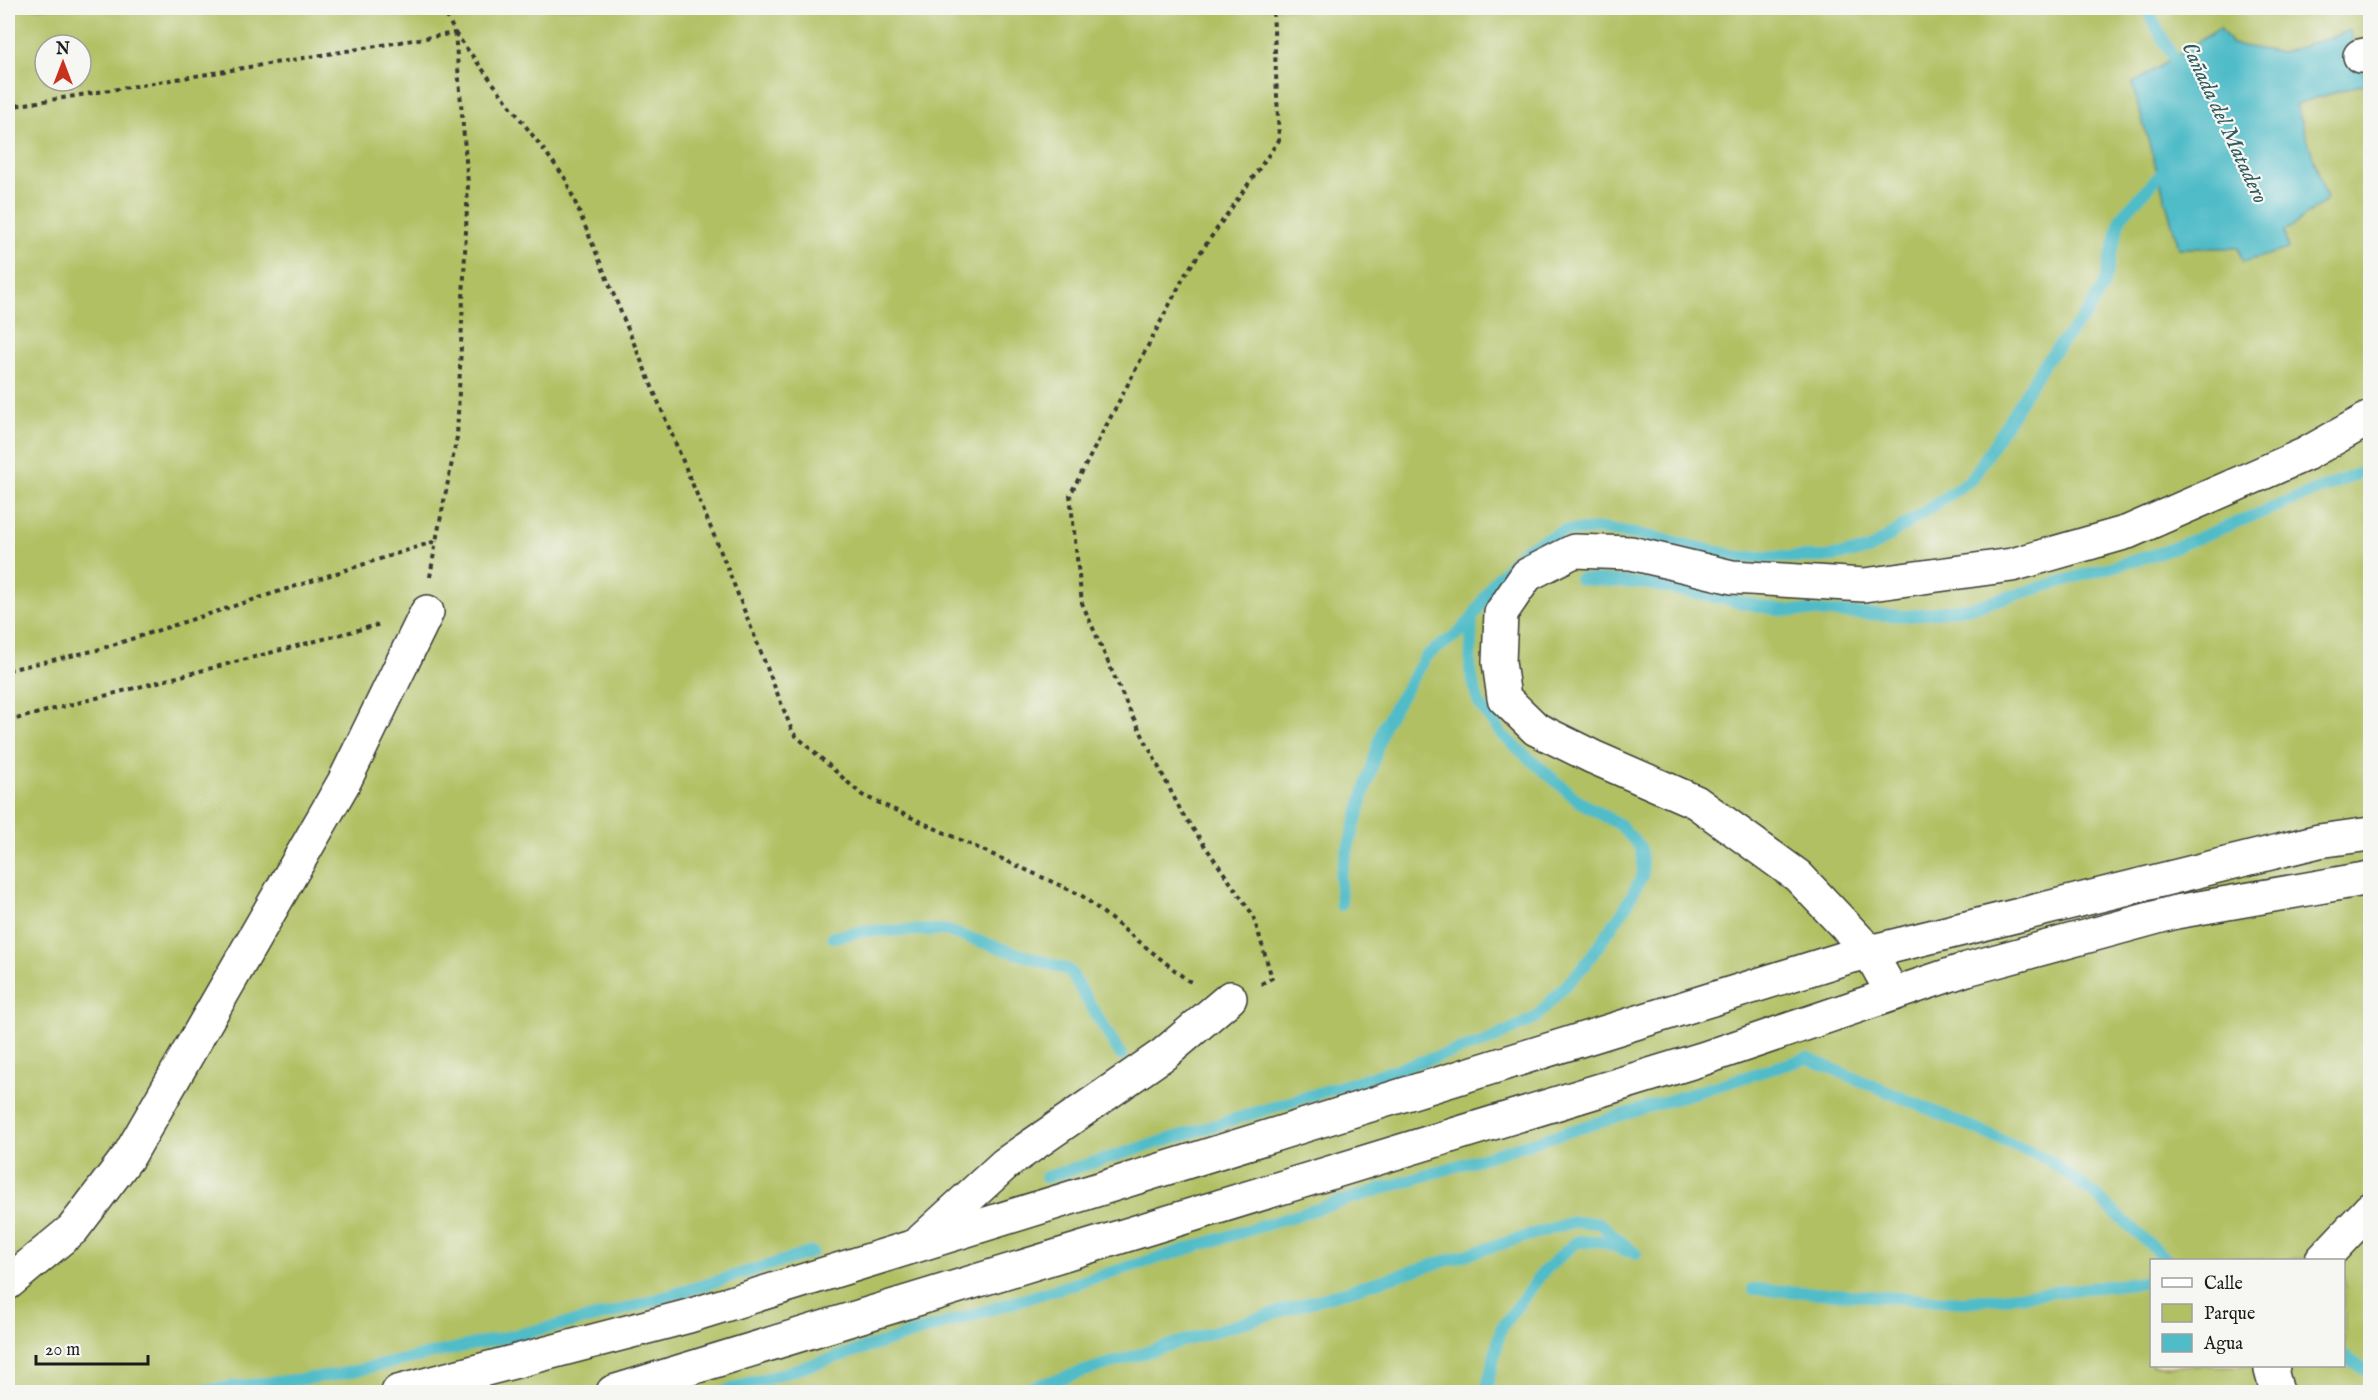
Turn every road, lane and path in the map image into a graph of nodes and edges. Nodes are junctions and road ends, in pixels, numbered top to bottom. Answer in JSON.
{"nodes":[{"id":1,"x":442,"y":8,"type":"edge"},
{"id":2,"x":1273,"y":8,"type":"edge"},
{"id":3,"x":455,"y":33,"type":"junction"},
{"id":4,"x":8,"y":107,"type":"edge"},
{"id":5,"x":2370,"y":418,"type":"edge"},
{"id":6,"x":436,"y":541,"type":"junction"},
{"id":7,"x":427,"y":612,"type":"junction"},
{"id":8,"x":8,"y":670,"type":"edge"},
{"id":9,"x":8,"y":721,"type":"edge"},
{"id":10,"x":2370,"y":834,"type":"edge"},
{"id":11,"x":2370,"y":878,"type":"edge"},
{"id":12,"x":1869,"y":951,"type":"junction"},
{"id":13,"x":1893,"y":994,"type":"junction"},
{"id":14,"x":1230,"y":998,"type":"junction"},
{"id":15,"x":2370,"y":1209,"type":"edge"},
{"id":16,"x":917,"y":1246,"type":"junction"},
{"id":17,"x":2323,"y":1259,"type":"edge"},
{"id":18,"x":8,"y":1282,"type":"edge"},
{"id":19,"x":2272,"y":1367,"type":"edge"},
{"id":20,"x":398,"y":1392,"type":"edge"},
{"id":21,"x":613,"y":1392,"type":"edge"},
{"id":22,"x":2277,"y":1392,"type":"edge"}],
"edges":[{"from":1,"to":3,"type":"path"},
{"from":2,"to":14,"type":"path"},
{"from":3,"to":4,"type":"path"},
{"from":3,"to":6,"type":"path"},
{"from":3,"to":14,"type":"path"},
{"from":5,"to":12,"type":"lane"},
{"from":6,"to":7,"type":"path"},
{"from":6,"to":8,"type":"path"},
{"from":7,"to":9,"type":"path"},
{"from":7,"to":18,"type":"lane"},
{"from":10,"to":12,"type":"lane"},
{"from":11,"to":13,"type":"lane"},
{"from":12,"to":13,"type":"lane"},
{"from":12,"to":16,"type":"lane"},
{"from":13,"to":21,"type":"lane"},
{"from":14,"to":16,"type":"lane"},
{"from":15,"to":17,"type":"lane"},
{"from":16,"to":20,"type":"lane"},
{"from":19,"to":22,"type":"lane"}]}
